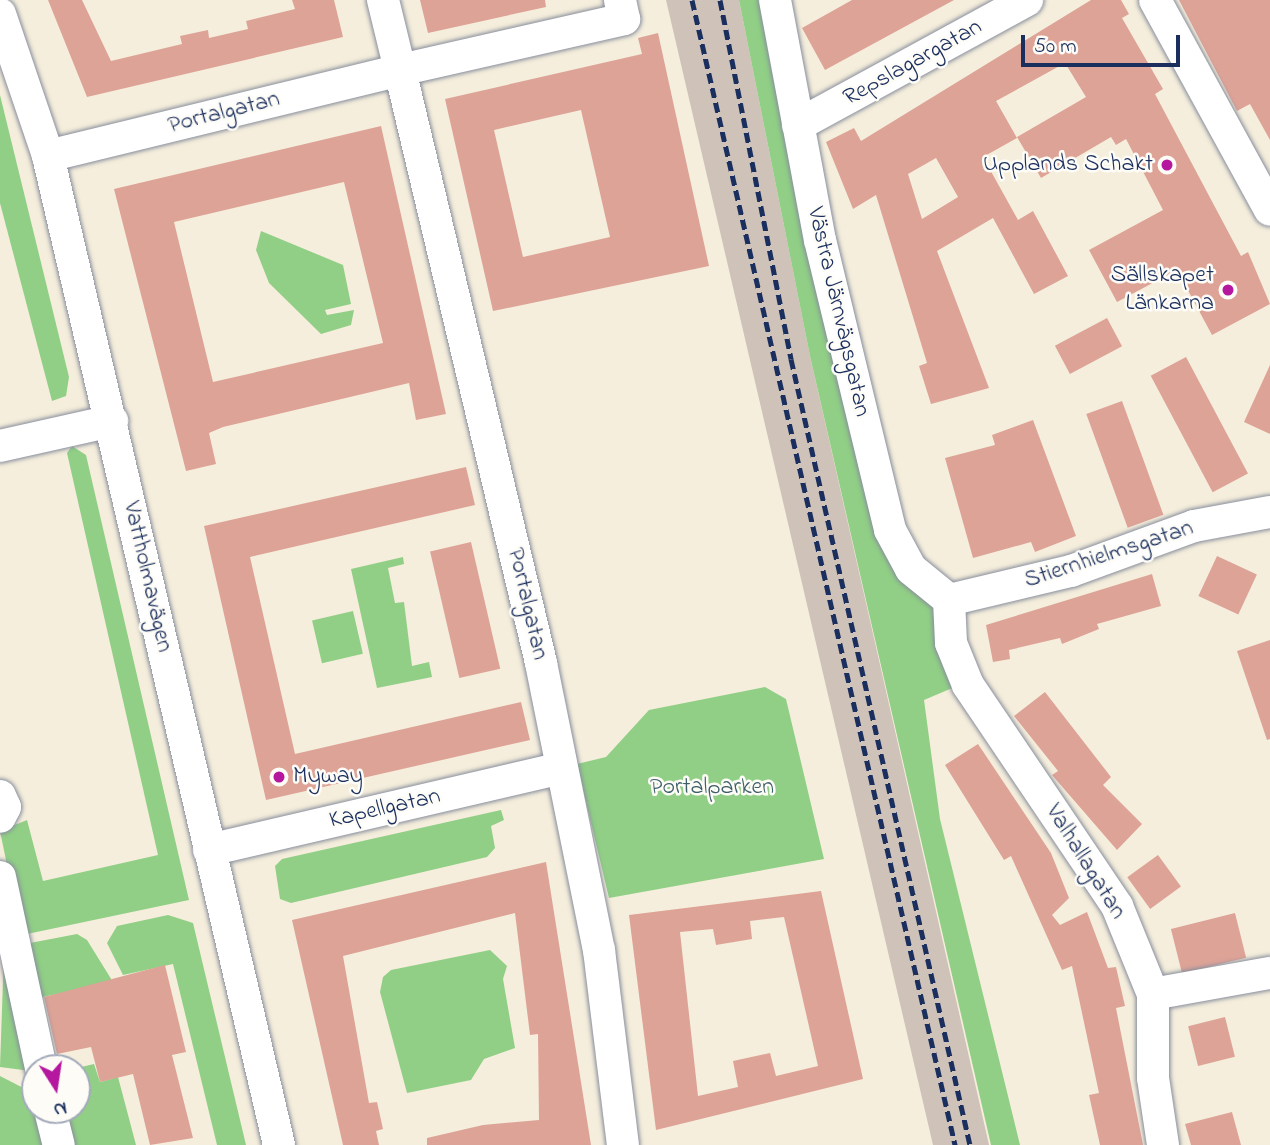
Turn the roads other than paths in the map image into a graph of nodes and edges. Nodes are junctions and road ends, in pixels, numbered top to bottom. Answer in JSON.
{"nodes":[{"id":1,"x":383,"y":0,"type":"edge"},
{"id":2,"x":775,"y":0,"type":"edge"},
{"id":3,"x":1027,"y":0,"type":"edge"},
{"id":4,"x":1155,"y":0,"type":"edge"},
{"id":5,"x":622,"y":9,"type":"edge"},
{"id":6,"x":0,"y":14,"type":"edge"},
{"id":7,"x":400,"y":70,"type":"junction"},
{"id":8,"x":798,"y":125,"type":"junction"},
{"id":9,"x":48,"y":156,"type":"junction"},
{"id":10,"x":1270,"y":210,"type":"edge"},
{"id":11,"x":112,"y":421,"type":"junction"},
{"id":12,"x":0,"y":446,"type":"edge"},
{"id":13,"x":1270,"y":512,"type":"edge"},
{"id":14,"x":948,"y":600,"type":"junction"},
{"id":15,"x":561,"y":768,"type":"junction"},
{"id":16,"x":209,"y":850,"type":"junction"},
{"id":17,"x":0,"y":877,"type":"edge"},
{"id":18,"x":1270,"y":973,"type":"edge"},
{"id":19,"x":1153,"y":994,"type":"junction"},
{"id":20,"x":38,"y":1054,"type":"edge"},
{"id":21,"x":54,"y":1124,"type":"edge"},
{"id":22,"x":59,"y":1145,"type":"edge"},
{"id":23,"x":279,"y":1145,"type":"edge"},
{"id":24,"x":624,"y":1145,"type":"edge"},
{"id":25,"x":1163,"y":1145,"type":"edge"}],
"edges":[{"from":1,"to":7,"type":"street"},
{"from":2,"to":8,"type":"street","name":"Västra Järnvägsgatan"},
{"from":3,"to":8,"type":"street","name":"Repslagargatan"},
{"from":4,"to":10,"type":"street"},
{"from":5,"to":7,"type":"street","name":"Portalgatan"},
{"from":6,"to":9,"type":"street","name":"Vattholmavägen"},
{"from":7,"to":9,"type":"street","name":"Portalgatan"},
{"from":7,"to":15,"type":"street","name":"Portalgatan"},
{"from":8,"to":14,"type":"street","name":"Västra Järnvägsgatan"},
{"from":9,"to":11,"type":"street","name":"Vattholmavägen"},
{"from":11,"to":12,"type":"street"},
{"from":11,"to":16,"type":"street","name":"Vattholmavägen"},
{"from":13,"to":14,"type":"street","name":"Stiernhielmsgatan"},
{"from":14,"to":19,"type":"street","name":"Valhallagatan"},
{"from":15,"to":16,"type":"street","name":"Kapellgatan"},
{"from":15,"to":24,"type":"street","name":"Portalgatan"},
{"from":16,"to":23,"type":"street","name":"Vattholmavägen"},
{"from":17,"to":20,"type":"street"},
{"from":18,"to":19,"type":"street"},
{"from":19,"to":25,"type":"street","name":"Valhallagatan"},
{"from":21,"to":22,"type":"street"}]}
